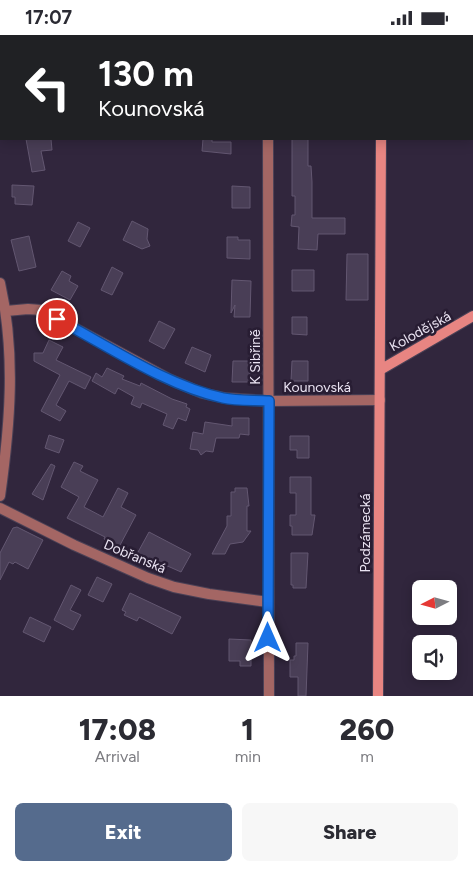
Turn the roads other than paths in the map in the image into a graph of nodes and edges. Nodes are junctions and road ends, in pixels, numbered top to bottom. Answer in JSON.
{"nodes":[{"id":1,"x":268,"y":140,"type":"edge"},
{"id":2,"x":381,"y":140,"type":"edge"},
{"id":3,"x":0,"y":283,"type":"edge"},
{"id":4,"x":6,"y":311,"type":"junction"},
{"id":5,"x":473,"y":316,"type":"edge"},
{"id":6,"x":0,"y":366,"type":"edge"},
{"id":7,"x":380,"y":370,"type":"junction"},
{"id":8,"x":10,"y":371,"type":"junction"},
{"id":9,"x":380,"y":400,"type":"junction"},
{"id":10,"x":269,"y":401,"type":"junction"},
{"id":11,"x":0,"y":496,"type":"edge"},
{"id":12,"x":0,"y":508,"type":"edge"},
{"id":13,"x":268,"y":602,"type":"junction"},
{"id":14,"x":268,"y":696,"type":"edge"},
{"id":15,"x":378,"y":696,"type":"edge"}],
"edges":[{"from":1,"to":10,"type":"street","name":"K Sibřině"},
{"from":2,"to":7,"type":"street","name":"Podzámecká"},
{"from":3,"to":4,"type":"street"},
{"from":4,"to":8,"type":"street"},
{"from":4,"to":10,"type":"street","name":"Kounovská"},
{"from":5,"to":7,"type":"street","name":"Kolodějská"},
{"from":6,"to":8,"type":"street"},
{"from":7,"to":9,"type":"street","name":"Podzámecká"},
{"from":8,"to":11,"type":"street"},
{"from":9,"to":10,"type":"street","name":"Kounovská"},
{"from":9,"to":15,"type":"street","name":"Podzámecká"},
{"from":10,"to":13,"type":"street","name":"K Sibřině"},
{"from":12,"to":13,"type":"street","name":"Dobřanská"},
{"from":13,"to":14,"type":"street","name":"K Sibřině"}]}
